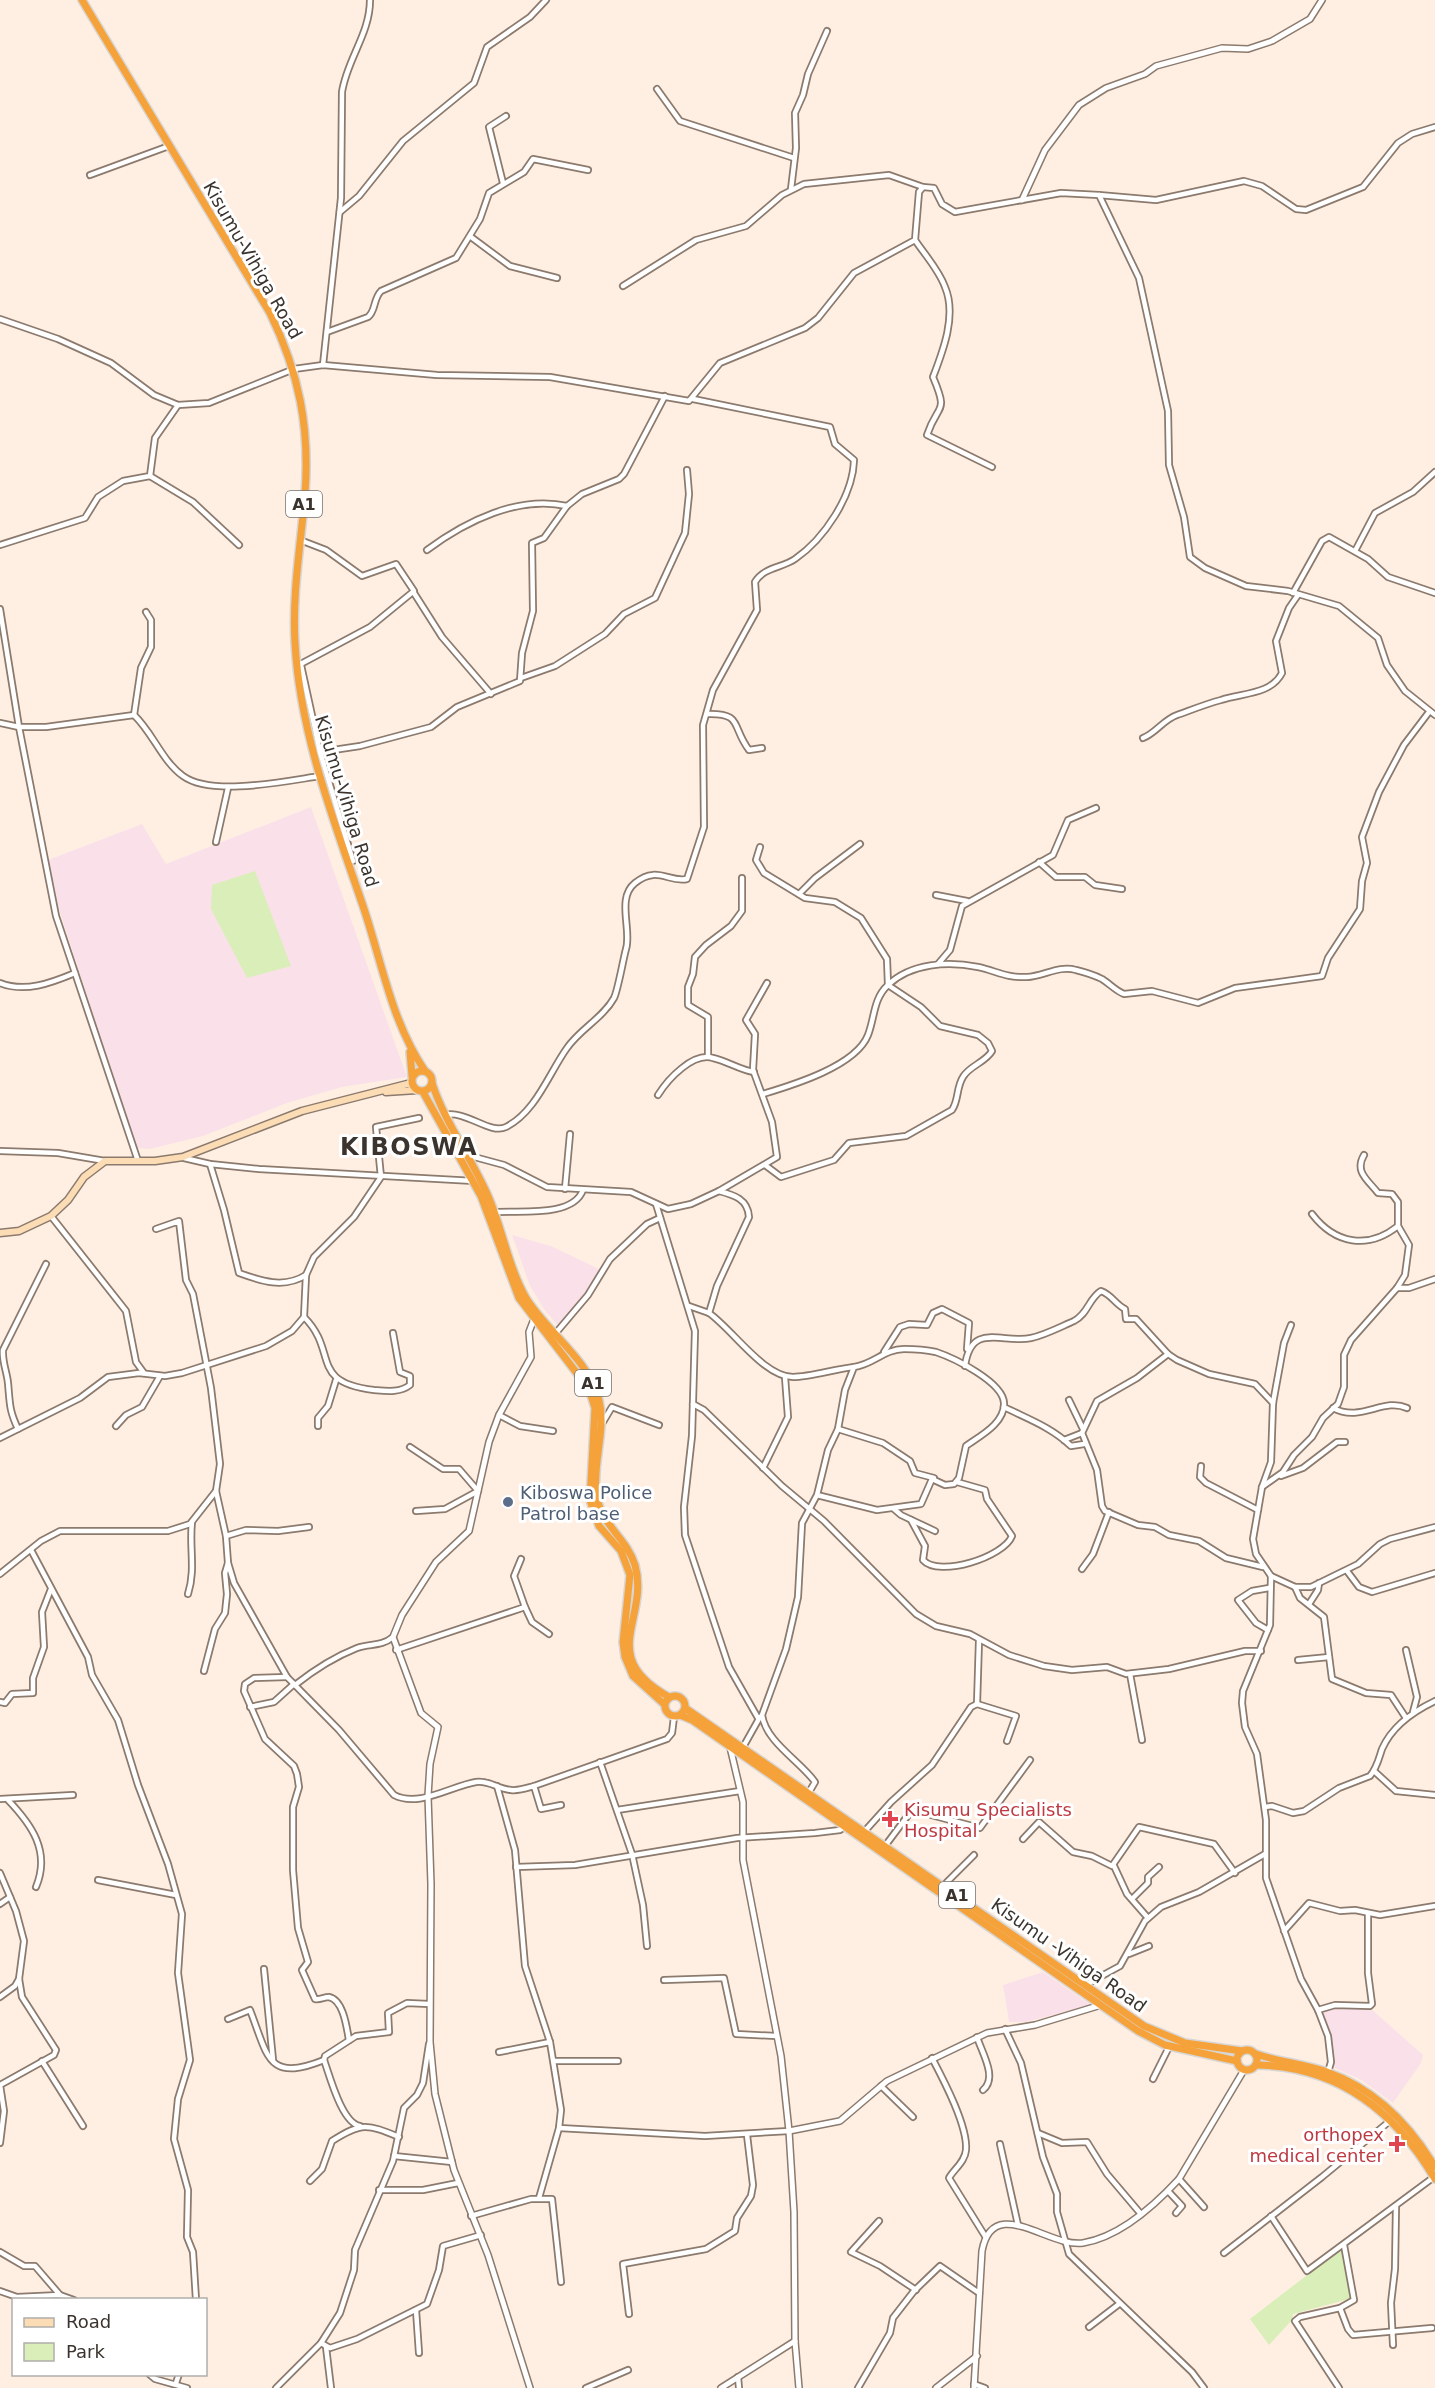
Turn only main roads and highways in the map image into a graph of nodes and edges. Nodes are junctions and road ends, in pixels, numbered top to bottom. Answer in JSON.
{"nodes":[{"id":1,"x":81,"y":0,"type":"edge"},
{"id":2,"x":410,"y":1049,"type":"junction"},
{"id":3,"x":425,"y":1071,"type":"junction"},
{"id":4,"x":412,"y":1079,"type":"junction"},
{"id":5,"x":432,"y":1083,"type":"junction"},
{"id":6,"x":420,"y":1091,"type":"junction"},
{"id":7,"x":382,"y":1092,"type":"junction"},
{"id":8,"x":0,"y":1233,"type":"edge"},
{"id":9,"x":669,"y":1697,"type":"junction"},
{"id":10,"x":664,"y":1704,"type":"junction"},
{"id":11,"x":685,"y":1707,"type":"junction"},
{"id":12,"x":677,"y":1716,"type":"junction"},
{"id":13,"x":1242,"y":2051,"type":"junction"},
{"id":14,"x":1256,"y":2054,"type":"junction"},
{"id":15,"x":1237,"y":2061,"type":"junction"},
{"id":16,"x":1256,"y":2065,"type":"junction"},
{"id":17,"x":1435,"y":2167,"type":"edge"},
{"id":18,"x":1434,"y":2178,"type":"edge"}],
"edges":[{"from":1,"to":2,"type":"highway","name":"Kisumu-Vihiga Road","number":"A1"},
{"from":2,"to":3,"type":"highway","number":"A1"},
{"from":2,"to":4,"type":"highway","number":"A1"},
{"from":3,"to":4,"type":"highway"},
{"from":3,"to":5,"type":"highway","number":"A1"},
{"from":4,"to":6,"type":"highway","number":"A1"},
{"from":4,"to":7,"type":"main road"},
{"from":5,"to":6,"type":"highway"},
{"from":5,"to":9,"type":"highway","number":"A1"},
{"from":6,"to":7,"type":"main road"},
{"from":6,"to":10,"type":"highway","number":"A1"},
{"from":7,"to":8,"type":"main road"},
{"from":9,"to":10,"type":"highway"},
{"from":9,"to":11,"type":"highway","number":"A1"},
{"from":10,"to":12,"type":"highway","number":"A1"},
{"from":11,"to":12,"type":"highway"},
{"from":11,"to":13,"type":"highway","name":"Kisumu -Vihiga Road","number":"A1"},
{"from":12,"to":15,"type":"highway","name":"Kisumu -Vihiga Road","number":"A1"},
{"from":13,"to":14,"type":"highway","number":"A1"},
{"from":13,"to":15,"type":"highway"},
{"from":14,"to":16,"type":"highway"},
{"from":14,"to":17,"type":"highway","number":"A1"},
{"from":15,"to":16,"type":"highway"},
{"from":16,"to":18,"type":"highway"}]}
